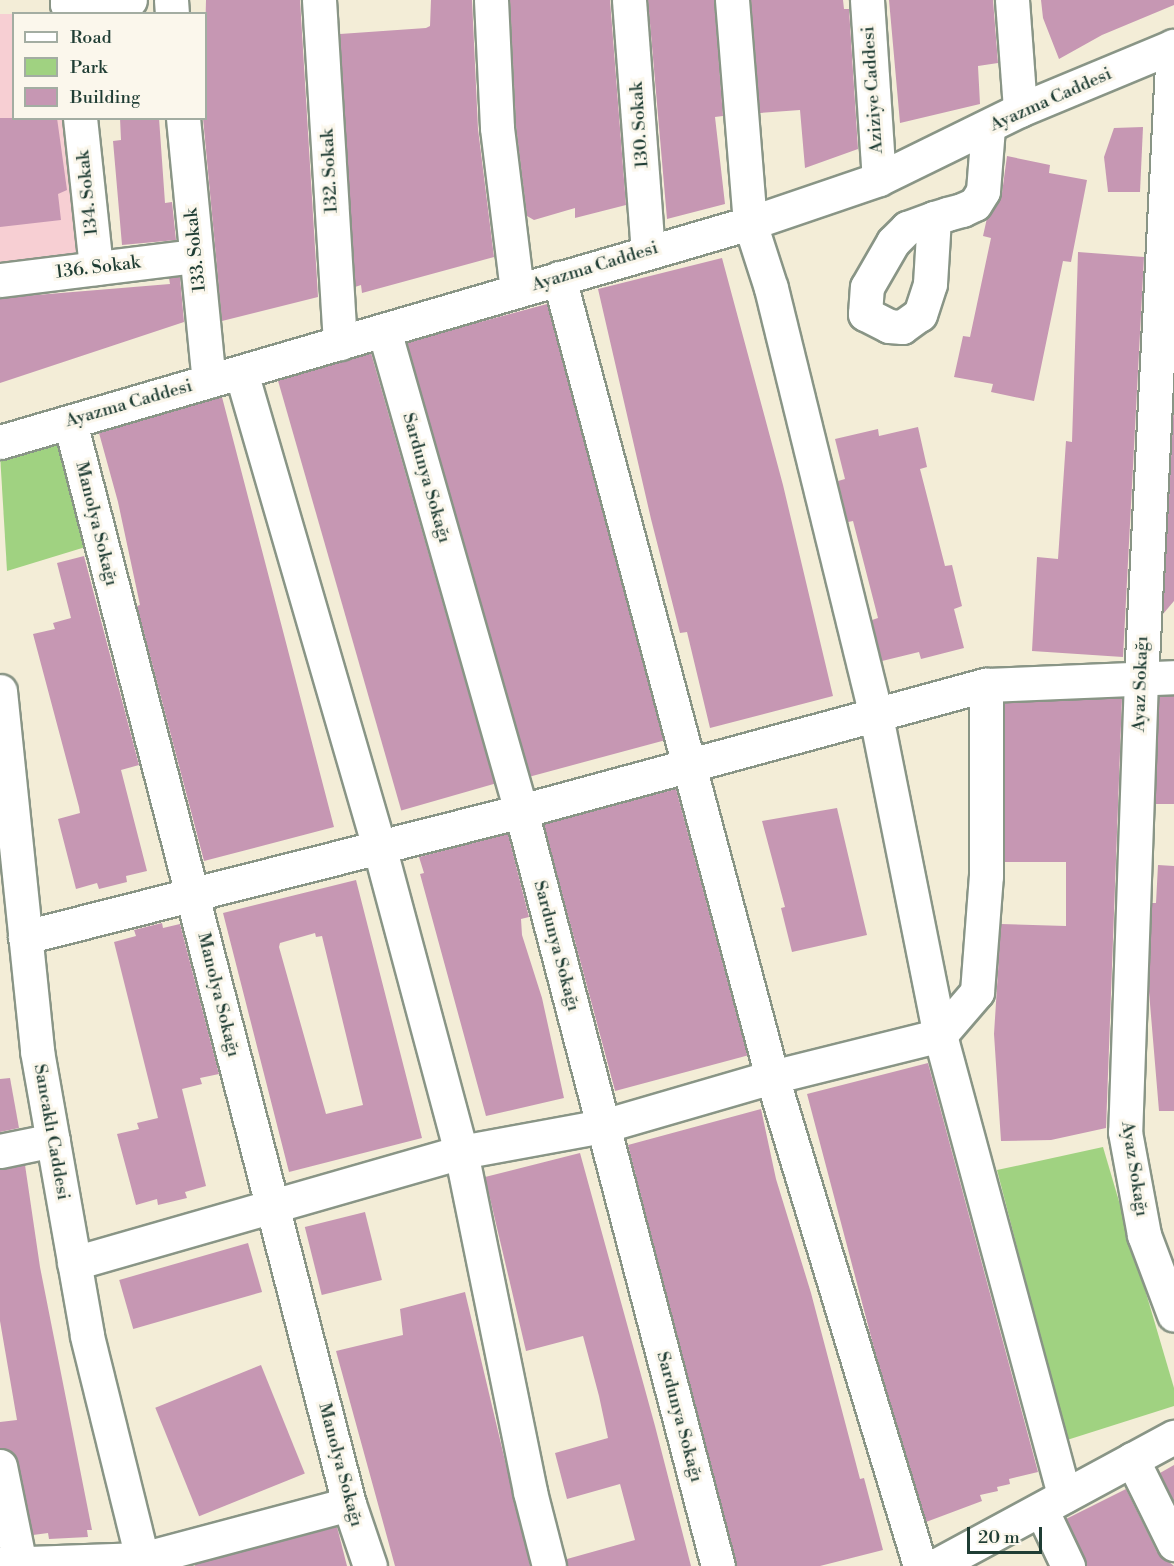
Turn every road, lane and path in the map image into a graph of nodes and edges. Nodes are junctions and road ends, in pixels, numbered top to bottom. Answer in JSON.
{"nodes":[{"id":1,"x":130,"y":0,"type":"edge"},
{"id":2,"x":319,"y":0,"type":"edge"},
{"id":3,"x":491,"y":0,"type":"edge"},
{"id":4,"x":629,"y":0,"type":"edge"},
{"id":5,"x":732,"y":0,"type":"edge"},
{"id":6,"x":867,"y":0,"type":"edge"},
{"id":7,"x":1012,"y":0,"type":"edge"},
{"id":8,"x":68,"y":6,"type":"edge"},
{"id":9,"x":1173,"y":46,"type":"edge"},
{"id":10,"x":1020,"y":111,"type":"junction"},
{"id":11,"x":80,"y":120,"type":"edge"},
{"id":12,"x":183,"y":120,"type":"edge"},
{"id":13,"x":988,"y":127,"type":"junction"},
{"id":14,"x":879,"y":179,"type":"junction"},
{"id":15,"x":934,"y":218,"type":"dead end"},
{"id":16,"x":750,"y":223,"type":"junction"},
{"id":17,"x":648,"y":250,"type":"junction"},
{"id":18,"x":196,"y":256,"type":"junction"},
{"id":19,"x":96,"y":268,"type":"junction"},
{"id":20,"x":559,"y":278,"type":"junction"},
{"id":21,"x":0,"y":280,"type":"edge"},
{"id":22,"x":518,"y":290,"type":"junction"},
{"id":23,"x":384,"y":330,"type":"junction"},
{"id":24,"x":340,"y":343,"type":"junction"},
{"id":25,"x":241,"y":372,"type":"junction"},
{"id":26,"x":209,"y":381,"type":"junction"},
{"id":27,"x":70,"y":422,"type":"junction"},
{"id":28,"x":0,"y":442,"type":"edge"},
{"id":29,"x":1174,"y":677,"type":"edge"},
{"id":30,"x":1141,"y":679,"type":"junction"},
{"id":31,"x":986,"y":685,"type":"junction"},
{"id":32,"x":0,"y":691,"type":"edge"},
{"id":33,"x":876,"y":716,"type":"junction"},
{"id":34,"x":690,"y":766,"type":"junction"},
{"id":35,"x":521,"y":811,"type":"junction"},
{"id":36,"x":379,"y":846,"type":"junction"},
{"id":37,"x":192,"y":894,"type":"junction"},
{"id":38,"x":25,"y":937,"type":"junction"},
{"id":39,"x":940,"y":1035,"type":"junction"},
{"id":40,"x":772,"y":1077,"type":"junction"},
{"id":41,"x":603,"y":1126,"type":"junction"},
{"id":42,"x":53,"y":1140,"type":"junction"},
{"id":43,"x":0,"y":1151,"type":"edge"},
{"id":44,"x":461,"y":1152,"type":"junction"},
{"id":45,"x":273,"y":1208,"type":"junction"},
{"id":46,"x":74,"y":1263,"type":"junction"},
{"id":47,"x":1174,"y":1315,"type":"edge"},
{"id":48,"x":1174,"y":1437,"type":"edge"},
{"id":49,"x":1132,"y":1459,"type":"junction"},
{"id":50,"x":0,"y":1466,"type":"edge"},
{"id":51,"x":1053,"y":1503,"type":"junction"},
{"id":52,"x":349,"y":1504,"type":"junction"},
{"id":53,"x":1174,"y":1544,"type":"edge"},
{"id":54,"x":143,"y":1563,"type":"edge"},
{"id":55,"x":10,"y":1564,"type":"edge"},
{"id":56,"x":370,"y":1566,"type":"edge"},
{"id":57,"x":549,"y":1566,"type":"edge"},
{"id":58,"x":718,"y":1566,"type":"edge"},
{"id":59,"x":920,"y":1566,"type":"edge"},
{"id":60,"x":935,"y":1566,"type":"edge"},
{"id":61,"x":1068,"y":1566,"type":"edge"}],
"edges":[{"from":1,"to":8,"type":"street"},
{"from":2,"to":24,"type":"street","name":"132. Sokak"},
{"from":3,"to":22,"type":"street"},
{"from":4,"to":17,"type":"street","name":"130. Sokak"},
{"from":5,"to":16,"type":"street"},
{"from":6,"to":14,"type":"street","name":"Aziziye Caddesi"},
{"from":7,"to":10,"type":"street"},
{"from":9,"to":10,"type":"street","name":"Ayazma Caddesi"},
{"from":9,"to":30,"type":"street","name":"Ayaz Sokağı"},
{"from":10,"to":13,"type":"street","name":"Ayazma Caddesi"},
{"from":11,"to":19,"type":"street","name":"134. Sokak"},
{"from":12,"to":18,"type":"street","name":"133. Sokak"},
{"from":13,"to":14,"type":"street","name":"Ayazma Caddesi"},
{"from":13,"to":15,"type":"street"},
{"from":14,"to":16,"type":"street","name":"Ayazma Caddesi"},
{"from":16,"to":17,"type":"street","name":"Ayazma Caddesi"},
{"from":16,"to":33,"type":"street"},
{"from":17,"to":20,"type":"street","name":"Ayazma Caddesi"},
{"from":18,"to":19,"type":"street","name":"136. Sokak"},
{"from":18,"to":26,"type":"street","name":"133. Sokak"},
{"from":19,"to":21,"type":"street","name":"136. Sokak"},
{"from":20,"to":22,"type":"street","name":"Ayazma Caddesi"},
{"from":20,"to":34,"type":"street"},
{"from":22,"to":23,"type":"street","name":"Ayazma Caddesi"},
{"from":23,"to":24,"type":"street","name":"Ayazma Caddesi"},
{"from":23,"to":35,"type":"street","name":"Sardunya Sokağı"},
{"from":24,"to":25,"type":"street","name":"Ayazma Caddesi"},
{"from":25,"to":26,"type":"street","name":"Ayazma Caddesi"},
{"from":25,"to":36,"type":"street"},
{"from":26,"to":27,"type":"street","name":"Ayazma Caddesi"},
{"from":27,"to":28,"type":"street","name":"Ayazma Caddesi"},
{"from":27,"to":37,"type":"street","name":"Manolya Sokağı"},
{"from":29,"to":30,"type":"street"},
{"from":30,"to":31,"type":"street"},
{"from":30,"to":47,"type":"street","name":"Ayaz Sokağı"},
{"from":31,"to":33,"type":"street"},
{"from":31,"to":39,"type":"street"},
{"from":32,"to":38,"type":"street","name":"Sancaklı Caddesi"},
{"from":33,"to":34,"type":"street"},
{"from":33,"to":39,"type":"street"},
{"from":34,"to":35,"type":"street"},
{"from":34,"to":40,"type":"street"},
{"from":35,"to":36,"type":"street"},
{"from":35,"to":41,"type":"street","name":"Sardunya Sokağı"},
{"from":36,"to":37,"type":"street"},
{"from":36,"to":44,"type":"street"},
{"from":37,"to":38,"type":"street"},
{"from":37,"to":45,"type":"street","name":"Manolya Sokağı"},
{"from":38,"to":42,"type":"street","name":"Sancaklı Caddesi"},
{"from":39,"to":40,"type":"street"},
{"from":39,"to":51,"type":"street"},
{"from":40,"to":41,"type":"street"},
{"from":40,"to":59,"type":"street"},
{"from":41,"to":44,"type":"street"},
{"from":41,"to":58,"type":"street","name":"Sardunya Sokağı"},
{"from":42,"to":43,"type":"street"},
{"from":42,"to":46,"type":"street","name":"Sancaklı Caddesi"},
{"from":44,"to":45,"type":"street"},
{"from":44,"to":57,"type":"street"},
{"from":45,"to":46,"type":"street"},
{"from":45,"to":52,"type":"street","name":"Manolya Sokağı"},
{"from":46,"to":54,"type":"street","name":"Sancaklı Caddesi"},
{"from":48,"to":49,"type":"street"},
{"from":49,"to":51,"type":"street"},
{"from":49,"to":53,"type":"street"},
{"from":50,"to":55,"type":"street"},
{"from":51,"to":60,"type":"street"},
{"from":51,"to":61,"type":"street"},
{"from":52,"to":54,"type":"street"},
{"from":52,"to":56,"type":"street","name":"Manolya Sokağı"},
{"from":54,"to":55,"type":"street"}]}
